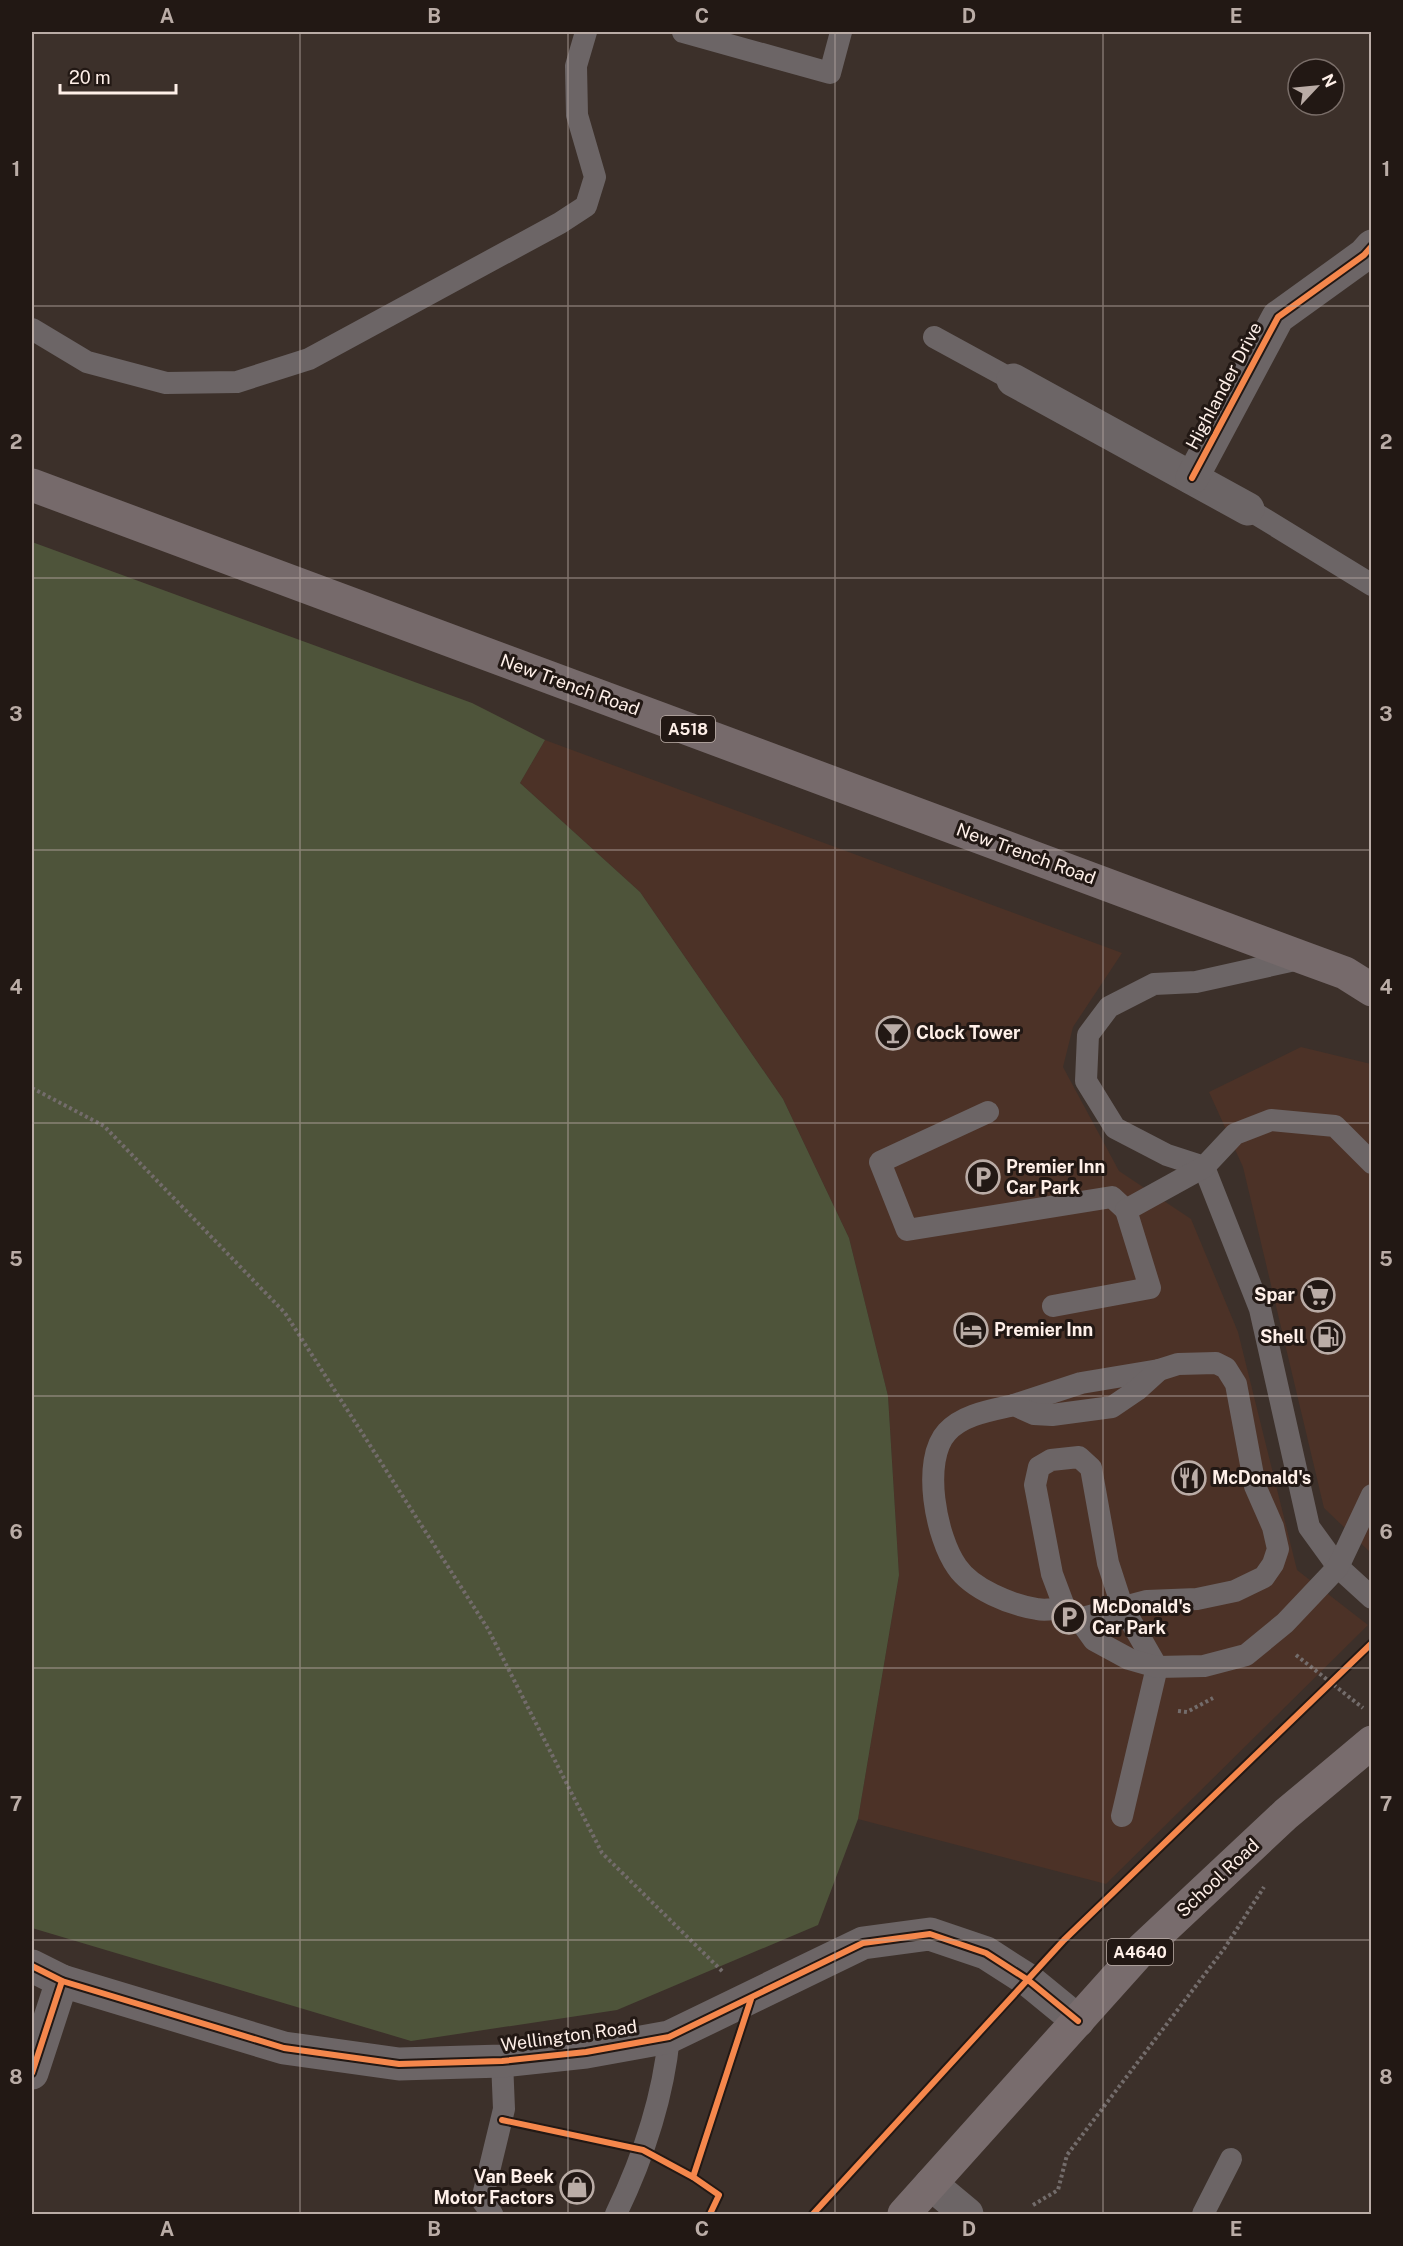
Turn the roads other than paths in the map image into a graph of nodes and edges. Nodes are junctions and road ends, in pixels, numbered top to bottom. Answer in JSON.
{"nodes":[{"id":1,"x":586,"y":32,"type":"edge"},
{"id":2,"x":683,"y":32,"type":"edge"},
{"id":3,"x":842,"y":32,"type":"edge"},
{"id":4,"x":1371,"y":246,"type":"edge"},
{"id":5,"x":32,"y":328,"type":"edge"},
{"id":6,"x":934,"y":337,"type":"dead end"},
{"id":7,"x":1013,"y":380,"type":"joint"},
{"id":8,"x":1192,"y":478,"type":"junction"},
{"id":9,"x":32,"y":484,"type":"edge"},
{"id":10,"x":1248,"y":509,"type":"joint"},
{"id":11,"x":1371,"y":585,"type":"edge"},
{"id":12,"x":1304,"y":958,"type":"junction"},
{"id":13,"x":1362,"y":979,"type":"edge"},
{"id":14,"x":988,"y":1112,"type":"dead end"},
{"id":15,"x":1371,"y":1163,"type":"edge"},
{"id":16,"x":1204,"y":1167,"type":"junction"},
{"id":17,"x":1126,"y":1210,"type":"junction"},
{"id":18,"x":1053,"y":1306,"type":"dead end"},
{"id":19,"x":1159,"y":1370,"type":"junction"},
{"id":20,"x":1014,"y":1405,"type":"junction"},
{"id":21,"x":1371,"y":1495,"type":"edge"},
{"id":22,"x":1338,"y":1566,"type":"junction"},
{"id":23,"x":1371,"y":1598,"type":"edge"},
{"id":24,"x":1122,"y":1606,"type":"junction"},
{"id":25,"x":1072,"y":1613,"type":"junction"},
{"id":26,"x":1156,"y":1667,"type":"junction"},
{"id":27,"x":1371,"y":1742,"type":"edge"},
{"id":28,"x":1122,"y":1816,"type":"dead end"},
{"id":29,"x":32,"y":1966,"type":"edge"},
{"id":30,"x":62,"y":1981,"type":"junction"},
{"id":31,"x":1078,"y":2021,"type":"junction"},
{"id":32,"x":669,"y":2037,"type":"junction"},
{"id":33,"x":502,"y":2061,"type":"junction"},
{"id":34,"x":32,"y":2073,"type":"edge"},
{"id":35,"x":1231,"y":2159,"type":"dead end"},
{"id":36,"x":931,"y":2184,"type":"junction"},
{"id":37,"x":492,"y":2214,"type":"edge"},
{"id":38,"x":616,"y":2214,"type":"edge"},
{"id":39,"x":904,"y":2214,"type":"edge"},
{"id":40,"x":967,"y":2214,"type":"edge"},
{"id":41,"x":1203,"y":2214,"type":"edge"}],
"edges":[{"from":1,"to":5,"type":"lane"},
{"from":2,"to":3,"type":"lane"},
{"from":4,"to":8,"type":"street","name":"Highlander Drive"},
{"from":6,"to":7,"type":"lane","name":"Highlander Drive"},
{"from":7,"to":8,"type":"street","name":"Highlander Drive"},
{"from":8,"to":10,"type":"street","name":"Highlander Drive"},
{"from":9,"to":12,"type":"highway","name":"New Trench Road","number":"A518"},
{"from":10,"to":11,"type":"lane","name":"Highlander Drive"},
{"from":12,"to":13,"type":"highway","name":"New Trench Road","number":"A518"},
{"from":12,"to":16,"type":"lane"},
{"from":14,"to":17,"type":"lane"},
{"from":15,"to":16,"type":"lane"},
{"from":16,"to":17,"type":"lane"},
{"from":16,"to":22,"type":"lane"},
{"from":17,"to":18,"type":"lane"},
{"from":19,"to":20,"type":"lane"},
{"from":19,"to":20,"type":"lane"},
{"from":19,"to":24,"type":"lane"},
{"from":20,"to":25,"type":"lane"},
{"from":21,"to":22,"type":"lane"},
{"from":22,"to":23,"type":"lane"},
{"from":22,"to":26,"type":"lane"},
{"from":24,"to":25,"type":"lane"},
{"from":24,"to":25,"type":"lane"},
{"from":24,"to":26,"type":"lane"},
{"from":25,"to":26,"type":"lane"},
{"from":26,"to":28,"type":"lane"},
{"from":27,"to":31,"type":"main road","name":"School Road","number":"A4640"},
{"from":29,"to":30,"type":"street","name":"Wellington Road"},
{"from":30,"to":33,"type":"street","name":"Wellington Road"},
{"from":30,"to":34,"type":"street"},
{"from":31,"to":32,"type":"street","name":"Wellington Road"},
{"from":31,"to":36,"type":"main road","name":"School Road","number":"A4640"},
{"from":32,"to":33,"type":"street","name":"Wellington Road"},
{"from":32,"to":38,"type":"lane"},
{"from":33,"to":37,"type":"lane"},
{"from":35,"to":41,"type":"lane"},
{"from":36,"to":39,"type":"main road","number":"A4640"},
{"from":36,"to":40,"type":"street"}]}
